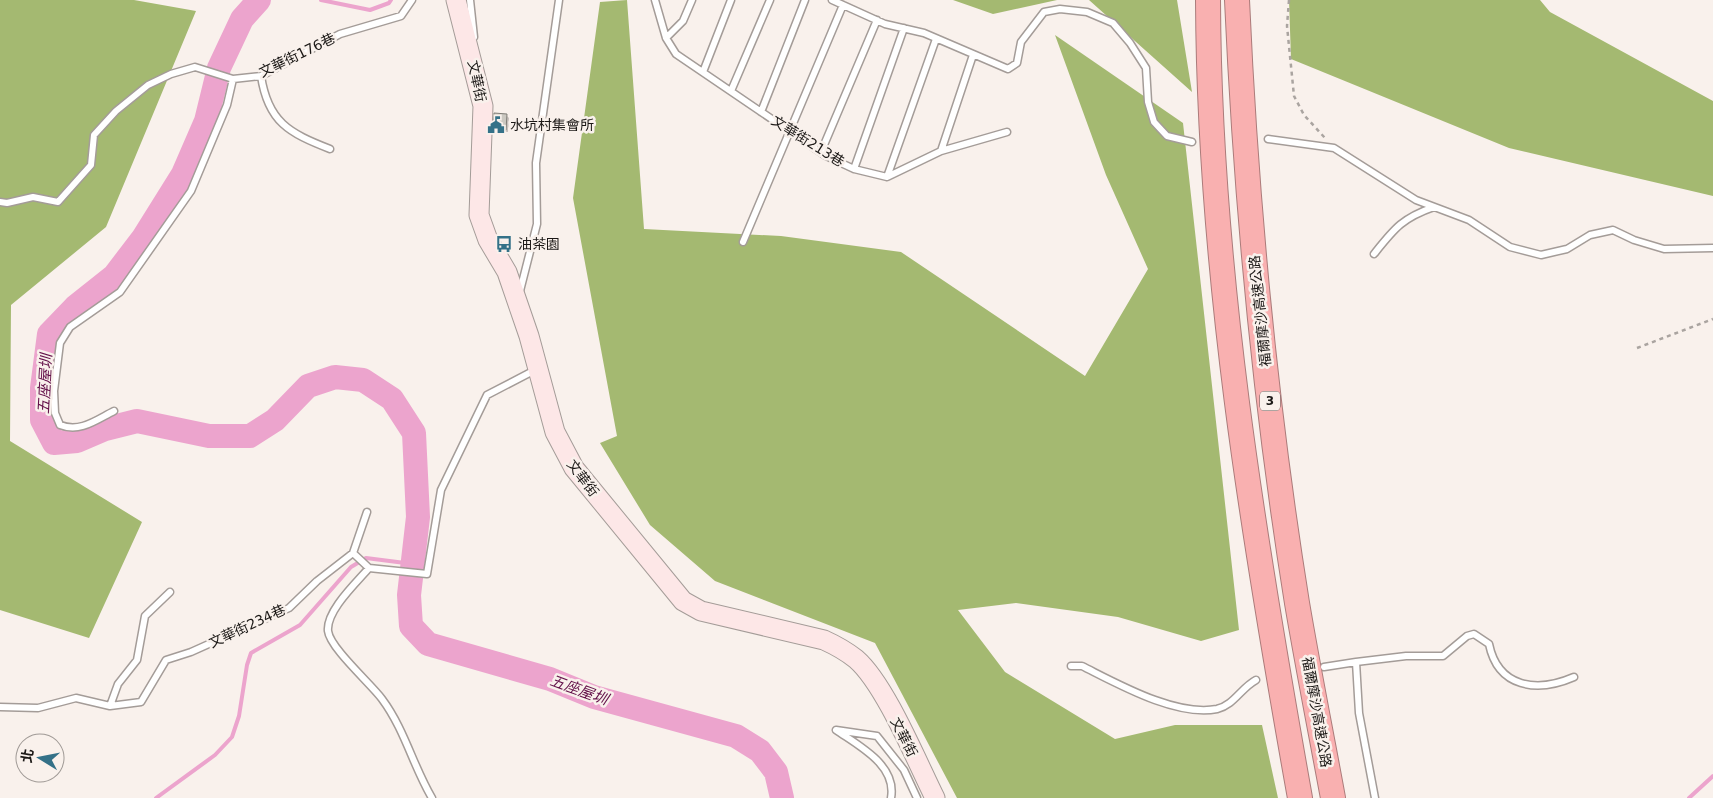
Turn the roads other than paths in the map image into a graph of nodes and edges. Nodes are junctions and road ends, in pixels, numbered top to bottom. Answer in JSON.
{"nodes":[{"id":1,"x":412,"y":0,"type":"edge"},
{"id":2,"x":456,"y":0,"type":"edge"},
{"id":3,"x":470,"y":0,"type":"edge"},
{"id":4,"x":559,"y":0,"type":"edge"},
{"id":5,"x":655,"y":0,"type":"edge"},
{"id":6,"x":692,"y":0,"type":"edge"},
{"id":7,"x":731,"y":0,"type":"edge"},
{"id":8,"x":770,"y":0,"type":"edge"},
{"id":9,"x":805,"y":0,"type":"edge"},
{"id":10,"x":832,"y":0,"type":"edge"},
{"id":11,"x":1208,"y":0,"type":"edge"},
{"id":12,"x":1237,"y":0,"type":"edge"},
{"id":13,"x":843,"y":5,"type":"junction"},
{"id":14,"x":877,"y":20,"type":"junction"},
{"id":15,"x":904,"y":28,"type":"junction"},
{"id":16,"x":666,"y":38,"type":"junction"},
{"id":17,"x":936,"y":39,"type":"junction"},
{"id":18,"x":973,"y":55,"type":"junction"},
{"id":19,"x":703,"y":72,"type":"junction"},
{"id":20,"x":261,"y":76,"type":"junction"},
{"id":21,"x":233,"y":79,"type":"junction"},
{"id":22,"x":478,"y":83,"type":"junction"},
{"id":23,"x":731,"y":91,"type":"junction"},
{"id":24,"x":761,"y":112,"type":"junction"},
{"id":25,"x":790,"y":131,"type":"junction"},
{"id":26,"x":1007,"y":132,"type":"dead end"},
{"id":27,"x":1268,"y":139,"type":"dead end"},
{"id":28,"x":1192,"y":142,"type":"dead end"},
{"id":29,"x":330,"y":149,"type":"dead end"},
{"id":30,"x":821,"y":152,"type":"junction"},
{"id":31,"x":941,"y":152,"type":"junction"},
{"id":32,"x":854,"y":170,"type":"junction"},
{"id":33,"x":887,"y":177,"type":"junction"},
{"id":34,"x":0,"y":202,"type":"edge"},
{"id":35,"x":1434,"y":208,"type":"junction"},
{"id":36,"x":743,"y":242,"type":"dead end"},
{"id":37,"x":1713,"y":248,"type":"edge"},
{"id":38,"x":1374,"y":254,"type":"dead end"},
{"id":39,"x":517,"y":301,"type":"junction"},
{"id":40,"x":539,"y":368,"type":"junction"},
{"id":41,"x":114,"y":410,"type":"dead end"},
{"id":42,"x":366,"y":512,"type":"dead end"},
{"id":43,"x":355,"y":555,"type":"junction"},
{"id":44,"x":368,"y":568,"type":"junction"},
{"id":45,"x":170,"y":592,"type":"dead end"},
{"id":46,"x":1356,"y":662,"type":"junction"},
{"id":47,"x":1071,"y":666,"type":"dead end"},
{"id":48,"x":1324,"y":667,"type":"dead end"},
{"id":49,"x":1574,"y":677,"type":"dead end"},
{"id":50,"x":1256,"y":680,"type":"dead end"},
{"id":51,"x":110,"y":706,"type":"junction"},
{"id":52,"x":0,"y":707,"type":"edge"},
{"id":53,"x":432,"y":798,"type":"edge"},
{"id":54,"x":891,"y":798,"type":"edge"},
{"id":55,"x":917,"y":798,"type":"edge"},
{"id":56,"x":936,"y":798,"type":"edge"},
{"id":57,"x":1300,"y":798,"type":"edge"},
{"id":58,"x":1333,"y":798,"type":"edge"},
{"id":59,"x":1375,"y":798,"type":"edge"}],
"edges":[{"from":1,"to":20,"type":"lane","name":"文華街176巷"},
{"from":2,"to":22,"type":"street","name":"文華街"},
{"from":3,"to":22,"type":"lane"},
{"from":4,"to":39,"type":"lane"},
{"from":5,"to":16,"type":"lane","name":"文華街213巷"},
{"from":6,"to":16,"type":"lane"},
{"from":7,"to":19,"type":"lane"},
{"from":8,"to":23,"type":"lane"},
{"from":9,"to":24,"type":"lane"},
{"from":10,"to":13,"type":"lane"},
{"from":11,"to":57,"type":"highway"},
{"from":12,"to":58,"type":"highway","name":"福爾摩沙高速公路","number":"3"},
{"from":13,"to":14,"type":"lane"},
{"from":13,"to":25,"type":"lane"},
{"from":14,"to":15,"type":"lane"},
{"from":14,"to":30,"type":"lane"},
{"from":15,"to":17,"type":"lane"},
{"from":15,"to":32,"type":"lane"},
{"from":16,"to":19,"type":"lane","name":"文華街213巷"},
{"from":17,"to":18,"type":"lane"},
{"from":17,"to":33,"type":"lane"},
{"from":18,"to":28,"type":"lane"},
{"from":18,"to":31,"type":"lane"},
{"from":19,"to":23,"type":"lane","name":"文華街213巷"},
{"from":20,"to":21,"type":"lane","name":"文華街176巷"},
{"from":20,"to":29,"type":"lane"},
{"from":21,"to":34,"type":"lane","name":"文華街176巷"},
{"from":21,"to":41,"type":"lane"},
{"from":22,"to":39,"type":"street","name":"文華街"},
{"from":23,"to":24,"type":"lane","name":"文華街213巷"},
{"from":24,"to":25,"type":"lane","name":"文華街213巷"},
{"from":25,"to":30,"type":"lane","name":"文華街213巷"},
{"from":25,"to":36,"type":"lane"},
{"from":26,"to":31,"type":"lane"},
{"from":27,"to":35,"type":"lane"},
{"from":30,"to":32,"type":"lane","name":"文華街213巷"},
{"from":31,"to":33,"type":"lane"},
{"from":32,"to":33,"type":"lane","name":"文華街213巷"},
{"from":35,"to":37,"type":"lane"},
{"from":35,"to":38,"type":"lane"},
{"from":39,"to":40,"type":"street","name":"文華街"},
{"from":40,"to":44,"type":"lane"},
{"from":40,"to":56,"type":"street","name":"文華街"},
{"from":42,"to":43,"type":"lane"},
{"from":43,"to":44,"type":"lane"},
{"from":43,"to":51,"type":"lane","name":"文華街234巷"},
{"from":44,"to":53,"type":"lane"},
{"from":45,"to":51,"type":"lane"},
{"from":46,"to":48,"type":"lane"},
{"from":46,"to":49,"type":"lane"},
{"from":46,"to":59,"type":"lane"},
{"from":47,"to":50,"type":"lane"},
{"from":51,"to":52,"type":"lane","name":"文華街234巷"},
{"from":54,"to":55,"type":"lane"}]}
